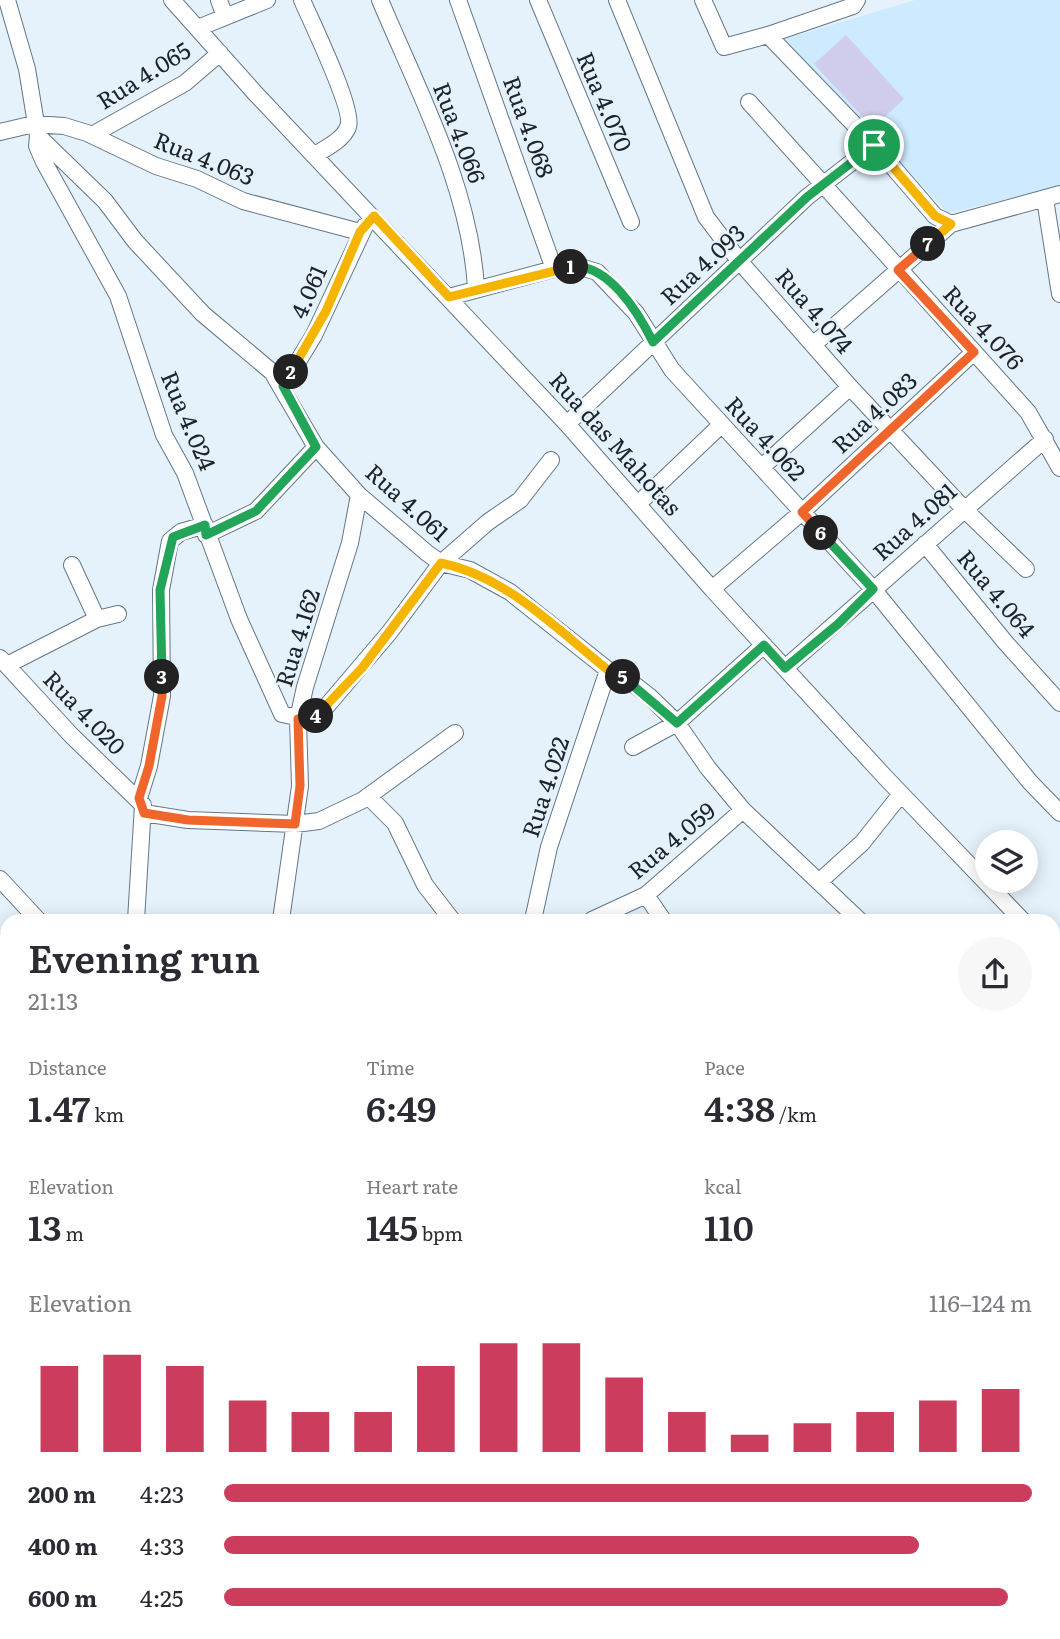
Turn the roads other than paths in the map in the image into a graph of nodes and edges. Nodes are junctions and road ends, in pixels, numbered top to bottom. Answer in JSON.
{"nodes":[{"id":1,"x":7,"y":0,"type":"edge"},
{"id":2,"x":172,"y":0,"type":"edge"},
{"id":3,"x":219,"y":0,"type":"edge"},
{"id":4,"x":267,"y":0,"type":"edge"},
{"id":5,"x":302,"y":0,"type":"edge"},
{"id":6,"x":380,"y":0,"type":"edge"},
{"id":7,"x":458,"y":0,"type":"edge"},
{"id":8,"x":538,"y":0,"type":"edge"},
{"id":9,"x":617,"y":0,"type":"edge"},
{"id":10,"x":704,"y":0,"type":"edge"},
{"id":11,"x":858,"y":0,"type":"edge"},
{"id":12,"x":225,"y":17,"type":"junction"},
{"id":13,"x":198,"y":27,"type":"junction"},
{"id":14,"x":768,"y":35,"type":"junction"},
{"id":15,"x":220,"y":53,"type":"junction"},
{"id":16,"x":749,"y":102,"type":"dead end"},
{"id":17,"x":36,"y":130,"type":"junction"},
{"id":18,"x":0,"y":132,"type":"edge"},
{"id":19,"x":92,"y":135,"type":"junction"},
{"id":20,"x":874,"y":145,"type":"junction"},
{"id":21,"x":315,"y":155,"type":"junction"},
{"id":22,"x":824,"y":185,"type":"junction"},
{"id":23,"x":1052,"y":196,"type":"edge"},
{"id":24,"x":374,"y":216,"type":"junction"},
{"id":25,"x":631,"y":222,"type":"dead end"},
{"id":26,"x":951,"y":224,"type":"junction"},
{"id":27,"x":360,"y":232,"type":"junction"},
{"id":28,"x":741,"y":263,"type":"junction"},
{"id":29,"x":554,"y":269,"type":"junction"},
{"id":30,"x":898,"y":270,"type":"junction"},
{"id":31,"x":476,"y":289,"type":"junction"},
{"id":32,"x":1060,"y":294,"type":"edge"},
{"id":33,"x":449,"y":297,"type":"junction"},
{"id":34,"x":653,"y":342,"type":"junction"},
{"id":35,"x":813,"y":345,"type":"junction"},
{"id":36,"x":974,"y":352,"type":"junction"},
{"id":37,"x":283,"y":386,"type":"junction"},
{"id":38,"x":850,"y":387,"type":"junction"},
{"id":39,"x":567,"y":424,"type":"junction"},
{"id":40,"x":720,"y":426,"type":"junction"},
{"id":41,"x":890,"y":430,"type":"junction"},
{"id":42,"x":1045,"y":439,"type":"junction"},
{"id":43,"x":316,"y":447,"type":"junction"},
{"id":44,"x":551,"y":460,"type":"dead end"},
{"id":45,"x":762,"y":467,"type":"junction"},
{"id":46,"x":1060,"y":468,"type":"edge"},
{"id":47,"x":359,"y":495,"type":"junction"},
{"id":48,"x":639,"y":503,"type":"junction"},
{"id":49,"x":964,"y":509,"type":"junction"},
{"id":50,"x":802,"y":512,"type":"junction"},
{"id":51,"x":206,"y":530,"type":"junction"},
{"id":52,"x":925,"y":544,"type":"junction"},
{"id":53,"x":441,"y":563,"type":"junction"},
{"id":54,"x":72,"y":565,"type":"dead end"},
{"id":55,"x":1026,"y":569,"type":"dead end"},
{"id":56,"x":712,"y":589,"type":"junction"},
{"id":57,"x":873,"y":589,"type":"junction"},
{"id":58,"x":118,"y":614,"type":"dead end"},
{"id":59,"x":97,"y":619,"type":"junction"},
{"id":60,"x":764,"y":645,"type":"junction"},
{"id":61,"x":4,"y":662,"type":"edge"},
{"id":62,"x":785,"y":668,"type":"junction"},
{"id":63,"x":608,"y":670,"type":"junction"},
{"id":64,"x":1060,"y":703,"type":"edge"},
{"id":65,"x":298,"y":719,"type":"junction"},
{"id":66,"x":677,"y":723,"type":"junction"},
{"id":67,"x":455,"y":733,"type":"dead end"},
{"id":68,"x":633,"y":747,"type":"dead end"},
{"id":69,"x":901,"y":794,"type":"junction"},
{"id":70,"x":368,"y":796,"type":"junction"},
{"id":71,"x":141,"y":805,"type":"junction"},
{"id":72,"x":743,"y":810,"type":"junction"},
{"id":73,"x":1060,"y":813,"type":"edge"},
{"id":74,"x":295,"y":824,"type":"junction"},
{"id":75,"x":0,"y":879,"type":"edge"},
{"id":76,"x":820,"y":881,"type":"junction"},
{"id":77,"x":14,"y":893,"type":"junction"},
{"id":78,"x":646,"y":895,"type":"junction"},
{"id":79,"x":33,"y":914,"type":"edge"},
{"id":80,"x":40,"y":914,"type":"edge"},
{"id":81,"x":136,"y":914,"type":"edge"},
{"id":82,"x":283,"y":914,"type":"edge"},
{"id":83,"x":447,"y":914,"type":"edge"},
{"id":84,"x":534,"y":914,"type":"edge"},
{"id":85,"x":605,"y":914,"type":"edge"},
{"id":86,"x":659,"y":914,"type":"edge"},
{"id":87,"x":853,"y":914,"type":"edge"},
{"id":88,"x":1016,"y":914,"type":"edge"}],
"edges":[{"from":1,"to":17,"type":"street","name":"Rua 4.024"},
{"from":2,"to":13,"type":"street","name":"Rua das Mahotas"},
{"from":3,"to":12,"type":"street"},
{"from":4,"to":12,"type":"street"},
{"from":5,"to":21,"type":"street"},
{"from":6,"to":31,"type":"street","name":"Rua 4.066"},
{"from":7,"to":29,"type":"street","name":"Rua 4.068"},
{"from":8,"to":25,"type":"street","name":"Rua 4.070"},
{"from":9,"to":28,"type":"street","name":"Rua 4.074"},
{"from":10,"to":14,"type":"street"},
{"from":11,"to":14,"type":"street"},
{"from":12,"to":13,"type":"street"},
{"from":13,"to":15,"type":"street","name":"Rua das Mahotas"},
{"from":14,"to":20,"type":"street"},
{"from":15,"to":19,"type":"street","name":"Rua 4.065"},
{"from":15,"to":21,"type":"street","name":"Rua das Mahotas"},
{"from":16,"to":22,"type":"street","name":"Rua 4.076"},
{"from":17,"to":18,"type":"street","name":"Rua 4.063"},
{"from":17,"to":19,"type":"street","name":"Rua 4.063"},
{"from":17,"to":37,"type":"street","name":"Rua 4.061"},
{"from":17,"to":51,"type":"street","name":"Rua 4.024"},
{"from":19,"to":27,"type":"street","name":"Rua 4.063"},
{"from":20,"to":22,"type":"street","name":"Rua 4.093"},
{"from":20,"to":26,"type":"street"},
{"from":21,"to":24,"type":"street","name":"Rua das Mahotas"},
{"from":22,"to":28,"type":"street","name":"Rua 4.093"},
{"from":22,"to":30,"type":"street","name":"Rua 4.076"},
{"from":23,"to":26,"type":"street"},
{"from":23,"to":32,"type":"street"},
{"from":24,"to":27,"type":"street","name":"4.061"},
{"from":24,"to":33,"type":"street","name":"Rua das Mahotas"},
{"from":26,"to":30,"type":"street"},
{"from":27,"to":37,"type":"street","name":"4.061"},
{"from":28,"to":34,"type":"street","name":"Rua 4.093"},
{"from":28,"to":35,"type":"street","name":"Rua 4.074"},
{"from":29,"to":31,"type":"street","name":"Rua 4.062"},
{"from":29,"to":34,"type":"street","name":"Rua 4.062"},
{"from":30,"to":35,"type":"street"},
{"from":30,"to":36,"type":"street","name":"Rua 4.076"},
{"from":31,"to":33,"type":"street","name":"Rua 4.062"},
{"from":33,"to":39,"type":"street","name":"Rua das Mahotas"},
{"from":34,"to":39,"type":"street","name":"Rua 4.093"},
{"from":34,"to":40,"type":"street","name":"Rua 4.062"},
{"from":35,"to":38,"type":"street","name":"Rua 4.074"},
{"from":36,"to":41,"type":"street","name":"Rua 4.083"},
{"from":36,"to":42,"type":"street","name":"Rua 4.076"},
{"from":37,"to":43,"type":"street","name":"Rua 4.061"},
{"from":38,"to":41,"type":"street","name":"Rua 4.074"},
{"from":38,"to":45,"type":"street"},
{"from":39,"to":48,"type":"street","name":"Rua das Mahotas"},
{"from":40,"to":45,"type":"street","name":"Rua 4.062"},
{"from":40,"to":48,"type":"street"},
{"from":41,"to":49,"type":"street","name":"Rua 4.074"},
{"from":41,"to":50,"type":"street","name":"Rua 4.083"},
{"from":42,"to":46,"type":"street","name":"Rua 4.076"},
{"from":42,"to":49,"type":"street","name":"Rua 4.081"},
{"from":43,"to":47,"type":"street","name":"Rua 4.061"},
{"from":43,"to":51,"type":"street"},
{"from":44,"to":53,"type":"street"},
{"from":45,"to":50,"type":"street","name":"Rua 4.062"},
{"from":47,"to":53,"type":"street","name":"Rua 4.061"},
{"from":47,"to":65,"type":"street","name":"Rua 4.162"},
{"from":48,"to":56,"type":"street","name":"Rua das Mahotas"},
{"from":49,"to":52,"type":"street","name":"Rua 4.081"},
{"from":49,"to":55,"type":"street","name":"Rua 4.074"},
{"from":50,"to":56,"type":"street","name":"Rua 4.083"},
{"from":50,"to":57,"type":"street","name":"Rua 4.062"},
{"from":51,"to":65,"type":"street","name":"Rua 4.024"},
{"from":51,"to":71,"type":"street"},
{"from":52,"to":57,"type":"street","name":"Rua 4.081"},
{"from":52,"to":64,"type":"street","name":"Rua 4.064"},
{"from":53,"to":63,"type":"street","name":"Rua 4.061"},
{"from":53,"to":65,"type":"street"},
{"from":54,"to":59,"type":"street"},
{"from":56,"to":60,"type":"street","name":"Rua das Mahotas"},
{"from":57,"to":62,"type":"street","name":"Rua 4.081"},
{"from":57,"to":73,"type":"street","name":"Rua 4.062"},
{"from":58,"to":59,"type":"street"},
{"from":59,"to":61,"type":"street"},
{"from":60,"to":62,"type":"street","name":"Rua das Mahotas"},
{"from":60,"to":66,"type":"street"},
{"from":61,"to":71,"type":"street","name":"Rua 4.020"},
{"from":62,"to":69,"type":"street","name":"Rua das Mahotas"},
{"from":63,"to":66,"type":"street","name":"Rua 4.061"},
{"from":63,"to":84,"type":"street","name":"Rua 4.022"},
{"from":65,"to":74,"type":"street","name":"Rua 4.162"},
{"from":66,"to":68,"type":"street"},
{"from":66,"to":72,"type":"street","name":"Rua 4.061"},
{"from":67,"to":70,"type":"street"},
{"from":69,"to":76,"type":"street"},
{"from":69,"to":88,"type":"street","name":"Rua das Mahotas"},
{"from":70,"to":74,"type":"street"},
{"from":70,"to":83,"type":"street"},
{"from":71,"to":74,"type":"street"},
{"from":71,"to":81,"type":"street"},
{"from":72,"to":76,"type":"street","name":"Rua 4.061"},
{"from":72,"to":78,"type":"street","name":"Rua 4.059"},
{"from":74,"to":82,"type":"street","name":"Rua 4.162"},
{"from":75,"to":77,"type":"street"},
{"from":76,"to":87,"type":"street","name":"Rua 4.061"},
{"from":77,"to":79,"type":"street"},
{"from":77,"to":80,"type":"street"},
{"from":78,"to":85,"type":"street","name":"Rua 4.059"},
{"from":78,"to":86,"type":"street"}]}
